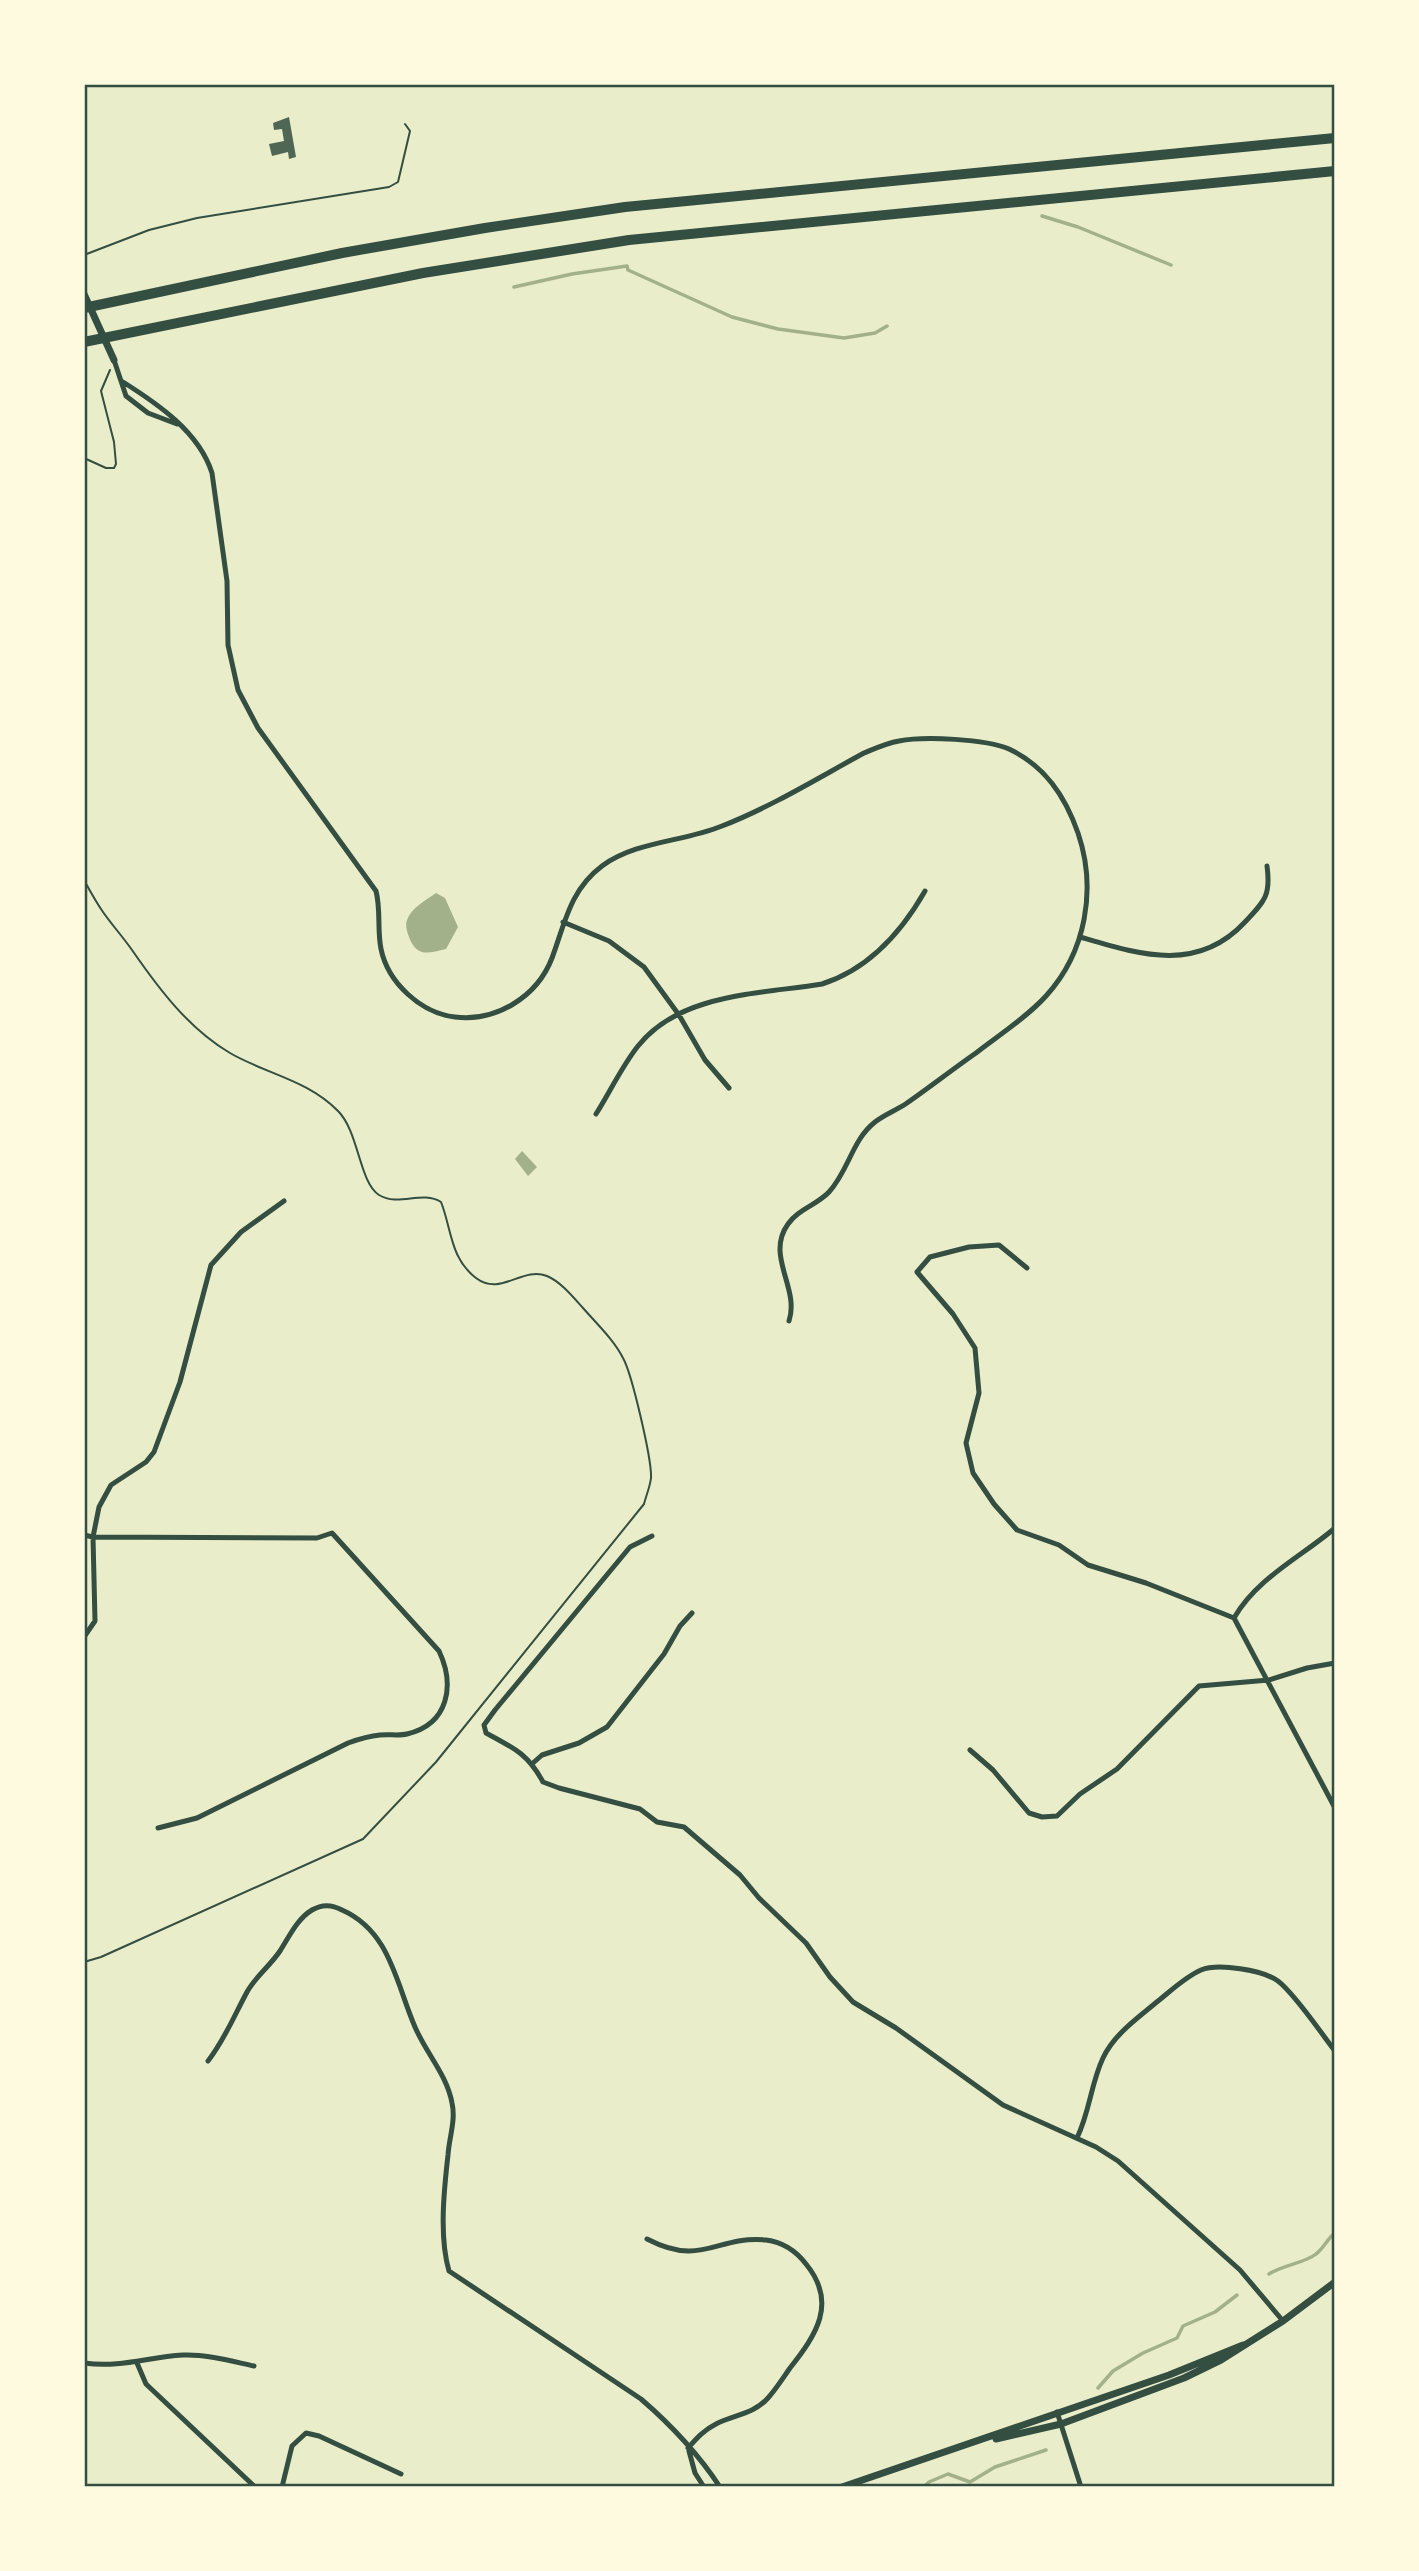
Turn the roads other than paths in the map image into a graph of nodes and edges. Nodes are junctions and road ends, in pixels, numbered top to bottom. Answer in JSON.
{"nodes":[{"id":1,"x":1335,"y":138,"type":"edge"},
{"id":2,"x":1335,"y":172,"type":"edge"},
{"id":3,"x":84,"y":294,"type":"edge"},
{"id":4,"x":84,"y":308,"type":"edge"},
{"id":5,"x":84,"y":342,"type":"edge"},
{"id":6,"x":114,"y":360,"type":"joint"},
{"id":7,"x":123,"y":382,"type":"junction"},
{"id":8,"x":177,"y":424,"type":"junction"},
{"id":9,"x":1267,"y":866,"type":"dead end"},
{"id":10,"x":925,"y":891,"type":"dead end"},
{"id":11,"x":563,"y":922,"type":"junction"},
{"id":12,"x":1080,"y":937,"type":"junction"},
{"id":13,"x":679,"y":1015,"type":"junction"},
{"id":14,"x":729,"y":1088,"type":"dead end"},
{"id":15,"x":596,"y":1114,"type":"dead end"},
{"id":16,"x":284,"y":1201,"type":"dead end"},
{"id":17,"x":1027,"y":1268,"type":"dead end"},
{"id":18,"x":789,"y":1321,"type":"dead end"},
{"id":19,"x":1335,"y":1528,"type":"edge"},
{"id":20,"x":84,"y":1535,"type":"edge"},
{"id":21,"x":652,"y":1536,"type":"dead end"},
{"id":22,"x":93,"y":1537,"type":"junction"},
{"id":23,"x":692,"y":1613,"type":"dead end"},
{"id":24,"x":1234,"y":1618,"type":"junction"},
{"id":25,"x":84,"y":1637,"type":"edge"},
{"id":26,"x":1335,"y":1663,"type":"edge"},
{"id":27,"x":1269,"y":1680,"type":"junction"},
{"id":28,"x":970,"y":1750,"type":"dead end"},
{"id":29,"x":533,"y":1763,"type":"junction"},
{"id":30,"x":1335,"y":1808,"type":"edge"},
{"id":31,"x":158,"y":1828,"type":"dead end"},
{"id":32,"x":1335,"y":2051,"type":"edge"},
{"id":33,"x":208,"y":2061,"type":"dead end"},
{"id":34,"x":1077,"y":2138,"type":"junction"},
{"id":35,"x":647,"y":2239,"type":"dead end"},
{"id":36,"x":1335,"y":2282,"type":"edge"},
{"id":37,"x":1283,"y":2321,"type":"junction"},
{"id":38,"x":1244,"y":2345,"type":"junction"},
{"id":39,"x":84,"y":2362,"type":"edge"},
{"id":40,"x":137,"y":2363,"type":"junction"},
{"id":41,"x":254,"y":2366,"type":"dead end"},
{"id":42,"x":1057,"y":2412,"type":"junction"},
{"id":43,"x":1061,"y":2424,"type":"junction"},
{"id":44,"x":971,"y":2445,"type":"junction"},
{"id":45,"x":688,"y":2448,"type":"junction"},
{"id":46,"x":401,"y":2474,"type":"dead end"},
{"id":47,"x":255,"y":2487,"type":"edge"},
{"id":48,"x":282,"y":2487,"type":"edge"},
{"id":49,"x":704,"y":2487,"type":"edge"},
{"id":50,"x":720,"y":2487,"type":"edge"},
{"id":51,"x":842,"y":2487,"type":"edge"},
{"id":52,"x":1081,"y":2487,"type":"edge"}],
"edges":[{"from":1,"to":4,"type":"highway"},
{"from":2,"to":5,"type":"highway"},
{"from":3,"to":6,"type":"street"},
{"from":6,"to":7,"type":"street"},
{"from":7,"to":8,"type":"street"},
{"from":7,"to":8,"type":"street"},
{"from":8,"to":11,"type":"street"},
{"from":9,"to":12,"type":"street"},
{"from":10,"to":13,"type":"street"},
{"from":11,"to":12,"type":"street"},
{"from":11,"to":13,"type":"street"},
{"from":12,"to":18,"type":"street"},
{"from":13,"to":14,"type":"street"},
{"from":13,"to":15,"type":"street"},
{"from":16,"to":22,"type":"street"},
{"from":17,"to":24,"type":"street"},
{"from":19,"to":24,"type":"street"},
{"from":20,"to":22,"type":"street"},
{"from":21,"to":29,"type":"street"},
{"from":22,"to":25,"type":"street"},
{"from":22,"to":31,"type":"street"},
{"from":23,"to":29,"type":"street"},
{"from":24,"to":27,"type":"street"},
{"from":26,"to":27,"type":"street"},
{"from":27,"to":28,"type":"street"},
{"from":27,"to":30,"type":"street"},
{"from":29,"to":34,"type":"street"},
{"from":32,"to":34,"type":"street"},
{"from":33,"to":45,"type":"street"},
{"from":34,"to":37,"type":"street"},
{"from":35,"to":45,"type":"street"},
{"from":36,"to":37,"type":"street"},
{"from":37,"to":38,"type":"street"},
{"from":38,"to":42,"type":"street"},
{"from":38,"to":43,"type":"street"},
{"from":39,"to":40,"type":"street"},
{"from":40,"to":41,"type":"street"},
{"from":40,"to":47,"type":"street"},
{"from":42,"to":43,"type":"street"},
{"from":42,"to":44,"type":"street"},
{"from":43,"to":44,"type":"street"},
{"from":43,"to":52,"type":"street"},
{"from":44,"to":51,"type":"street"},
{"from":45,"to":49,"type":"street"},
{"from":45,"to":50,"type":"street"},
{"from":46,"to":48,"type":"street"}]}
